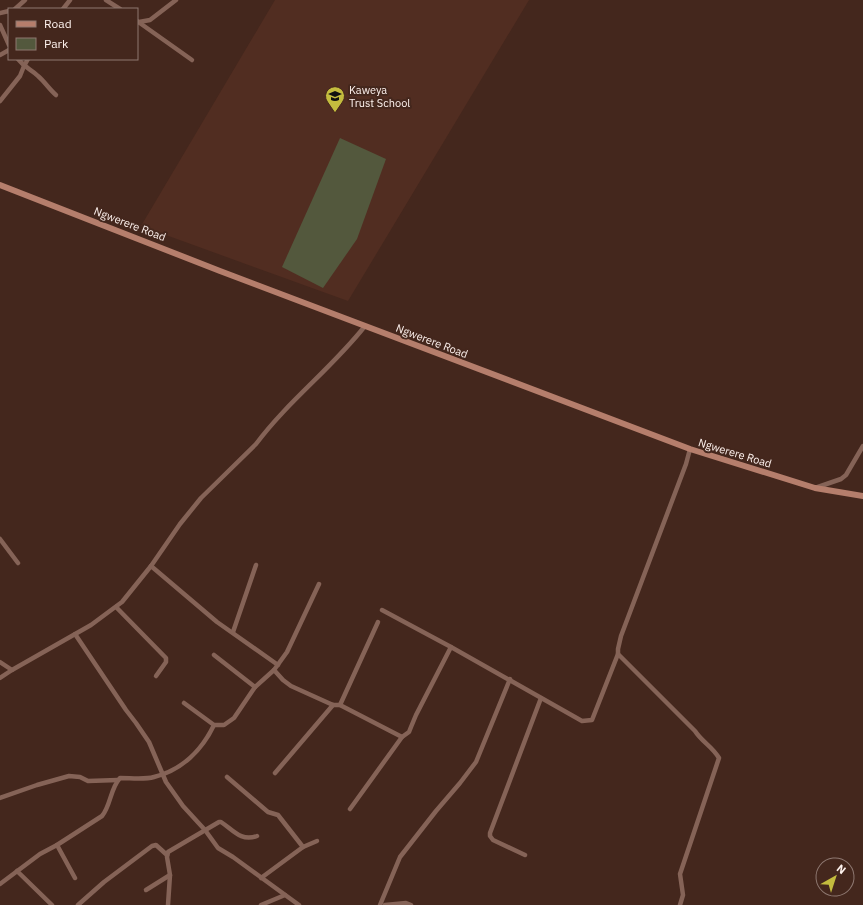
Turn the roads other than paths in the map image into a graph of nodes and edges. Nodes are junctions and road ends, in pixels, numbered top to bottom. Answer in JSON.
{"nodes":[{"id":1,"x":25,"y":0,"type":"edge"},
{"id":2,"x":70,"y":0,"type":"edge"},
{"id":3,"x":106,"y":0,"type":"edge"},
{"id":4,"x":176,"y":0,"type":"edge"},
{"id":5,"x":16,"y":8,"type":"edge"},
{"id":6,"x":64,"y":8,"type":"edge"},
{"id":7,"x":118,"y":8,"type":"edge"},
{"id":8,"x":138,"y":22,"type":"edge"},
{"id":9,"x":0,"y":25,"type":"edge"},
{"id":10,"x":8,"y":43,"type":"edge"},
{"id":11,"x":19,"y":60,"type":"edge"},
{"id":12,"x":27,"y":60,"type":"edge"},
{"id":13,"x":192,"y":60,"type":"dead end"},
{"id":14,"x":24,"y":66,"type":"junction"},
{"id":15,"x":56,"y":95,"type":"dead end"},
{"id":16,"x":0,"y":101,"type":"edge"},
{"id":17,"x":0,"y":185,"type":"edge"},
{"id":18,"x":365,"y":326,"type":"junction"},
{"id":19,"x":863,"y":446,"type":"edge"},
{"id":20,"x":690,"y":449,"type":"junction"},
{"id":21,"x":815,"y":488,"type":"junction"},
{"id":22,"x":863,"y":496,"type":"edge"},
{"id":23,"x":0,"y":539,"type":"edge"},
{"id":24,"x":18,"y":562,"type":"dead end"},
{"id":25,"x":256,"y":565,"type":"dead end"},
{"id":26,"x":151,"y":566,"type":"junction"},
{"id":27,"x":319,"y":584,"type":"dead end"},
{"id":28,"x":116,"y":607,"type":"junction"},
{"id":29,"x":382,"y":610,"type":"dead end"},
{"id":30,"x":378,"y":622,"type":"dead end"},
{"id":31,"x":232,"y":632,"type":"junction"},
{"id":32,"x":75,"y":634,"type":"junction"},
{"id":33,"x":451,"y":647,"type":"junction"},
{"id":34,"x":618,"y":654,"type":"junction"},
{"id":35,"x":214,"y":655,"type":"dead end"},
{"id":36,"x":0,"y":662,"type":"edge"},
{"id":37,"x":278,"y":665,"type":"junction"},
{"id":38,"x":12,"y":670,"type":"junction"},
{"id":39,"x":274,"y":670,"type":"junction"},
{"id":40,"x":156,"y":676,"type":"dead end"},
{"id":41,"x":0,"y":678,"type":"edge"},
{"id":42,"x":510,"y":679,"type":"junction"},
{"id":43,"x":255,"y":687,"type":"junction"},
{"id":44,"x":541,"y":698,"type":"junction"},
{"id":45,"x":184,"y":703,"type":"dead end"},
{"id":46,"x":333,"y":705,"type":"junction"},
{"id":47,"x":340,"y":705,"type":"junction"},
{"id":48,"x":214,"y":725,"type":"junction"},
{"id":49,"x":402,"y":737,"type":"junction"},
{"id":50,"x":164,"y":773,"type":"junction"},
{"id":51,"x":275,"y":773,"type":"dead end"},
{"id":52,"x":227,"y":777,"type":"dead end"},
{"id":53,"x":118,"y":780,"type":"junction"},
{"id":54,"x":0,"y":798,"type":"edge"},
{"id":55,"x":350,"y":809,"type":"dead end"},
{"id":56,"x":205,"y":830,"type":"junction"},
{"id":57,"x":257,"y":836,"type":"dead end"},
{"id":58,"x":317,"y":841,"type":"dead end"},
{"id":59,"x":57,"y":845,"type":"junction"},
{"id":60,"x":303,"y":848,"type":"junction"},
{"id":61,"x":167,"y":855,"type":"junction"},
{"id":62,"x":525,"y":855,"type":"dead end"},
{"id":63,"x":17,"y":871,"type":"junction"},
{"id":64,"x":170,"y":875,"type":"junction"},
{"id":65,"x":75,"y":878,"type":"dead end"},
{"id":66,"x":261,"y":878,"type":"junction"},
{"id":67,"x":0,"y":884,"type":"edge"},
{"id":68,"x":146,"y":890,"type":"dead end"},
{"id":69,"x":285,"y":895,"type":"junction"},
{"id":70,"x":52,"y":905,"type":"edge"},
{"id":71,"x":78,"y":905,"type":"edge"},
{"id":72,"x":168,"y":905,"type":"edge"},
{"id":73,"x":260,"y":905,"type":"edge"},
{"id":74,"x":299,"y":905,"type":"edge"},
{"id":75,"x":380,"y":905,"type":"edge"},
{"id":76,"x":385,"y":905,"type":"edge"},
{"id":77,"x":411,"y":905,"type":"edge"},
{"id":78,"x":680,"y":905,"type":"edge"}],
"edges":[{"from":1,"to":5,"type":"street"},
{"from":2,"to":6,"type":"street"},
{"from":3,"to":7,"type":"street"},
{"from":4,"to":8,"type":"street"},
{"from":8,"to":13,"type":"street"},
{"from":9,"to":10,"type":"street"},
{"from":11,"to":14,"type":"street"},
{"from":12,"to":14,"type":"street"},
{"from":14,"to":15,"type":"street"},
{"from":14,"to":16,"type":"street"},
{"from":17,"to":18,"type":"main road","name":"Ngwerere Road"},
{"from":18,"to":20,"type":"main road","name":"Ngwerere Road"},
{"from":18,"to":26,"type":"street"},
{"from":19,"to":21,"type":"street"},
{"from":20,"to":21,"type":"main road","name":"Ngwerere Road"},
{"from":20,"to":34,"type":"street"},
{"from":21,"to":22,"type":"main road","name":"Ngwerere Road"},
{"from":23,"to":24,"type":"street"},
{"from":25,"to":31,"type":"street"},
{"from":26,"to":28,"type":"street"},
{"from":26,"to":31,"type":"street"},
{"from":27,"to":37,"type":"street"},
{"from":28,"to":32,"type":"street"},
{"from":28,"to":40,"type":"street"},
{"from":29,"to":33,"type":"street"},
{"from":30,"to":47,"type":"street"},
{"from":31,"to":37,"type":"street"},
{"from":32,"to":38,"type":"street"},
{"from":32,"to":50,"type":"street"},
{"from":33,"to":42,"type":"street"},
{"from":33,"to":49,"type":"street"},
{"from":34,"to":44,"type":"street"},
{"from":34,"to":78,"type":"street"},
{"from":35,"to":43,"type":"street"},
{"from":36,"to":38,"type":"street"},
{"from":37,"to":39,"type":"street"},
{"from":38,"to":41,"type":"street"},
{"from":39,"to":43,"type":"street"},
{"from":39,"to":46,"type":"street"},
{"from":42,"to":44,"type":"street"},
{"from":42,"to":75,"type":"street"},
{"from":43,"to":48,"type":"street"},
{"from":44,"to":62,"type":"street"},
{"from":45,"to":48,"type":"street"},
{"from":46,"to":47,"type":"street"},
{"from":46,"to":51,"type":"street"},
{"from":47,"to":49,"type":"street"},
{"from":48,"to":50,"type":"street"},
{"from":49,"to":55,"type":"street"},
{"from":50,"to":53,"type":"street"},
{"from":50,"to":56,"type":"street"},
{"from":52,"to":60,"type":"street"},
{"from":53,"to":54,"type":"street"},
{"from":53,"to":59,"type":"street"},
{"from":56,"to":57,"type":"street"},
{"from":56,"to":61,"type":"street"},
{"from":56,"to":66,"type":"street"},
{"from":58,"to":60,"type":"street"},
{"from":59,"to":63,"type":"street"},
{"from":59,"to":65,"type":"street"},
{"from":60,"to":66,"type":"street"},
{"from":61,"to":64,"type":"street"},
{"from":61,"to":71,"type":"street"},
{"from":63,"to":67,"type":"street"},
{"from":63,"to":70,"type":"street"},
{"from":64,"to":68,"type":"street"},
{"from":64,"to":72,"type":"street"},
{"from":66,"to":69,"type":"street"},
{"from":69,"to":73,"type":"street"},
{"from":69,"to":74,"type":"street"},
{"from":76,"to":77,"type":"street"}]}
